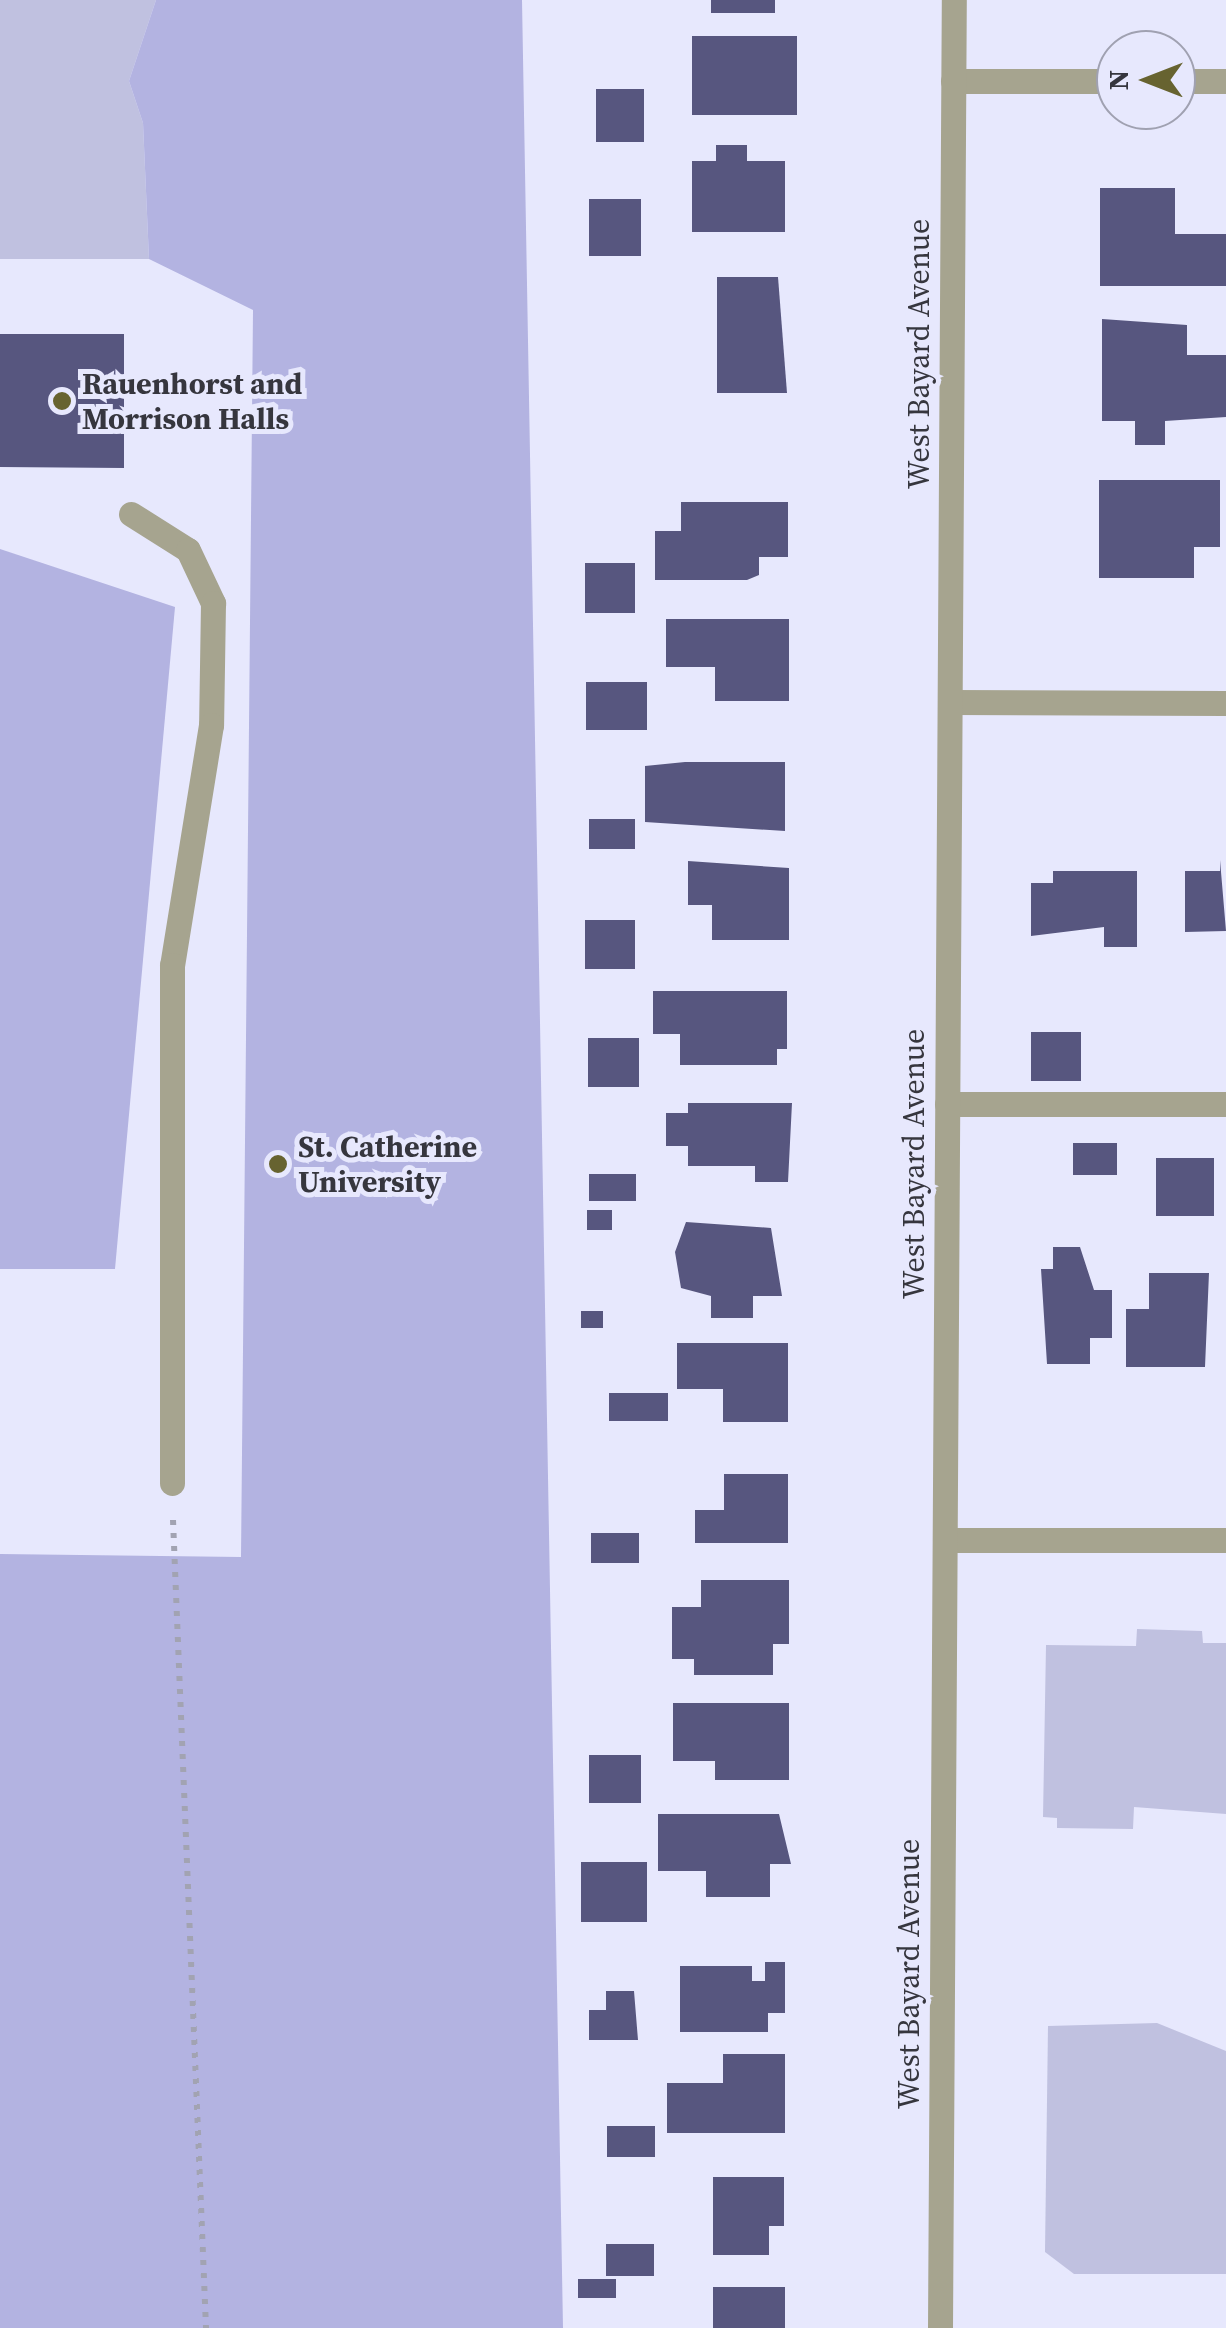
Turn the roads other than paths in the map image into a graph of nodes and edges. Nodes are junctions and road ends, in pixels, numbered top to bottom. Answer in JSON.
{"nodes":[{"id":1,"x":954,"y":0,"type":"edge"},
{"id":2,"x":953,"y":81,"type":"junction"},
{"id":3,"x":1096,"y":81,"type":"edge"},
{"id":4,"x":1196,"y":81,"type":"edge"},
{"id":5,"x":1226,"y":81,"type":"edge"},
{"id":6,"x":131,"y":514,"type":"dead end"},
{"id":7,"x":950,"y":702,"type":"junction"},
{"id":8,"x":1226,"y":703,"type":"edge"},
{"id":9,"x":947,"y":1104,"type":"junction"},
{"id":10,"x":1226,"y":1104,"type":"edge"},
{"id":11,"x":172,"y":1483,"type":"road end"},
{"id":12,"x":944,"y":1540,"type":"junction"},
{"id":13,"x":1226,"y":1540,"type":"edge"},
{"id":14,"x":940,"y":2328,"type":"edge"}],
"edges":[{"from":1,"to":2,"type":"street","name":"West Bayard Avenue"},
{"from":2,"to":3,"type":"street"},
{"from":2,"to":7,"type":"street","name":"West Bayard Avenue"},
{"from":4,"to":5,"type":"street"},
{"from":6,"to":11,"type":"street"},
{"from":7,"to":8,"type":"street"},
{"from":7,"to":9,"type":"street","name":"West Bayard Avenue"},
{"from":9,"to":10,"type":"street"},
{"from":9,"to":12,"type":"street","name":"West Bayard Avenue"},
{"from":12,"to":13,"type":"street"},
{"from":12,"to":14,"type":"street","name":"West Bayard Avenue"}]}
